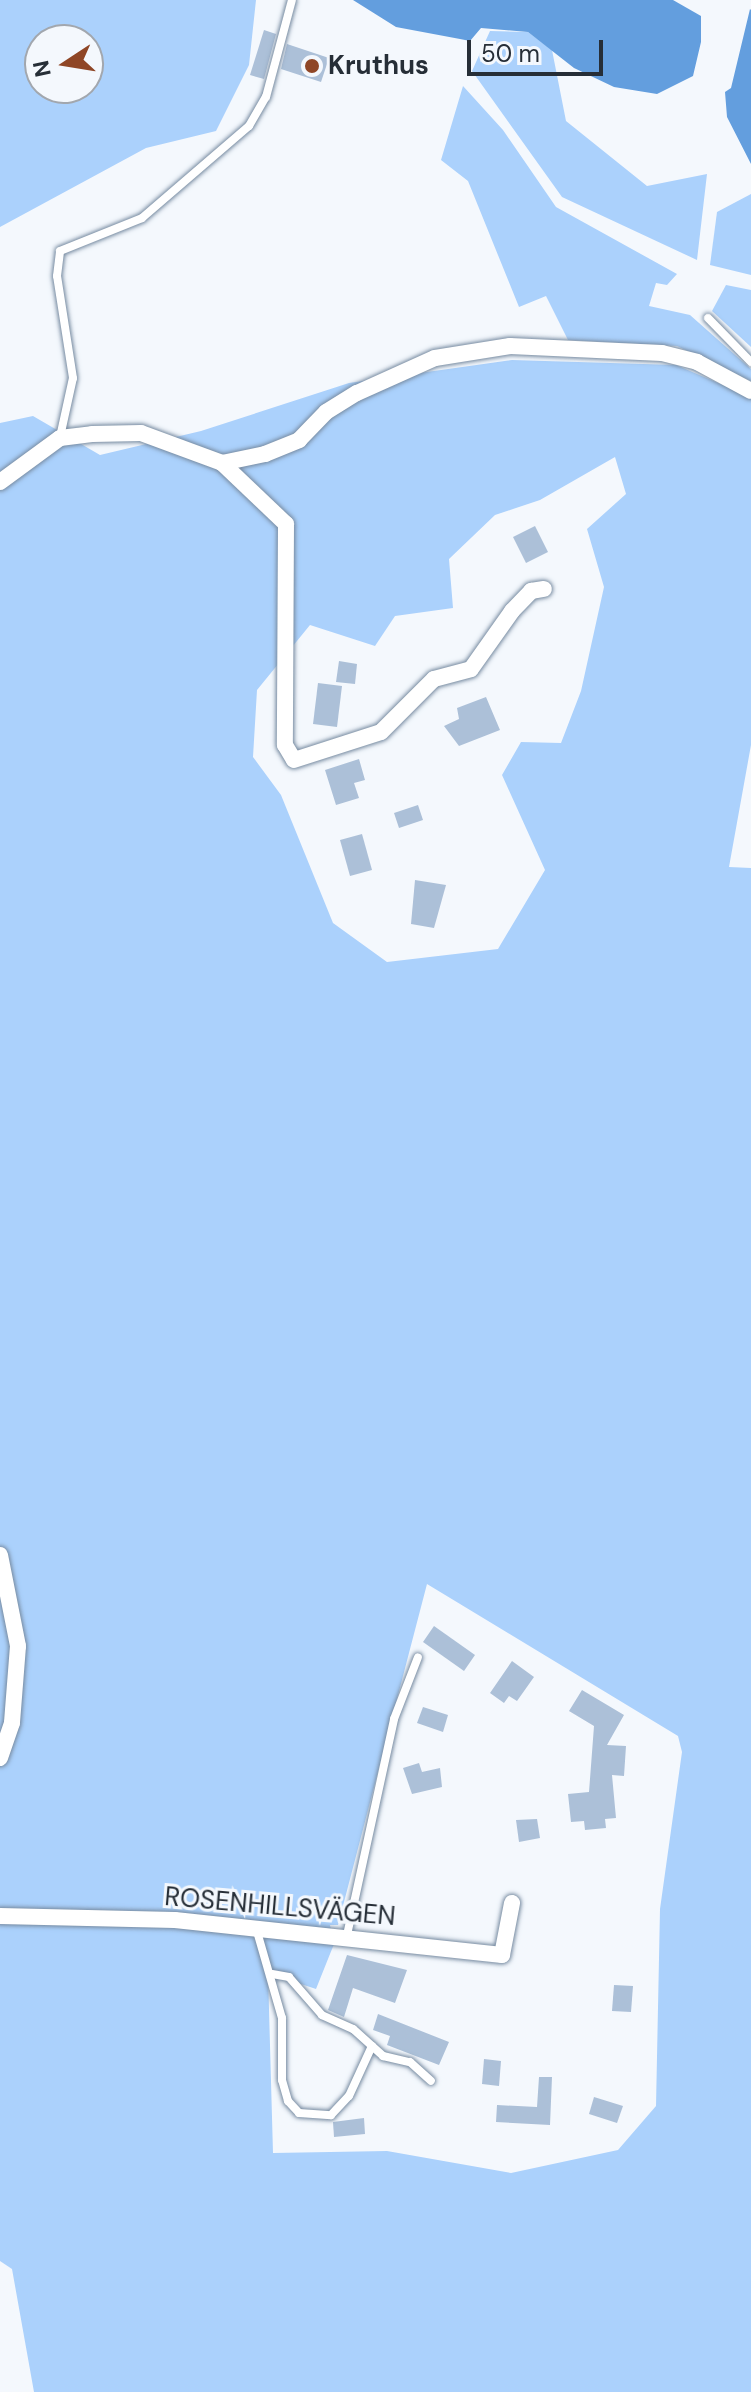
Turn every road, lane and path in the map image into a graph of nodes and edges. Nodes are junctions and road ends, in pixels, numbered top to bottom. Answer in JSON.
{"nodes":[{"id":1,"x":292,"y":0,"type":"edge"},
{"id":2,"x":708,"y":318,"type":"dead end"},
{"id":3,"x":751,"y":362,"type":"edge"},
{"id":4,"x":751,"y":391,"type":"edge"},
{"id":5,"x":60,"y":438,"type":"junction"},
{"id":6,"x":222,"y":463,"type":"junction"},
{"id":7,"x":0,"y":482,"type":"edge"},
{"id":8,"x":544,"y":589,"type":"dead end"},
{"id":9,"x":1,"y":1558,"type":"edge"},
{"id":10,"x":418,"y":1657,"type":"dead end"},
{"id":11,"x":0,"y":1758,"type":"edge"},
{"id":12,"x":512,"y":1903,"type":"dead end"},
{"id":13,"x":0,"y":1916,"type":"edge"},
{"id":14,"x":255,"y":1926,"type":"junction"},
{"id":15,"x":347,"y":1935,"type":"junction"},
{"id":16,"x":272,"y":1974,"type":"junction"},
{"id":17,"x":372,"y":2046,"type":"junction"},
{"id":18,"x":431,"y":2081,"type":"dead end"}],
"edges":[{"from":1,"to":5,"type":"lane"},
{"from":2,"to":3,"type":"lane"},
{"from":4,"to":6,"type":"street"},
{"from":5,"to":6,"type":"street"},
{"from":5,"to":7,"type":"street"},
{"from":6,"to":8,"type":"street"},
{"from":9,"to":11,"type":"street"},
{"from":10,"to":15,"type":"lane"},
{"from":12,"to":15,"type":"street","name":"ROSENHILLSVÄGEN"},
{"from":13,"to":14,"type":"street","name":"ROSENHILLSVÄGEN"},
{"from":14,"to":15,"type":"street","name":"ROSENHILLSVÄGEN"},
{"from":14,"to":16,"type":"lane"},
{"from":16,"to":17,"type":"lane"},
{"from":16,"to":17,"type":"lane"},
{"from":17,"to":18,"type":"lane"}]}
